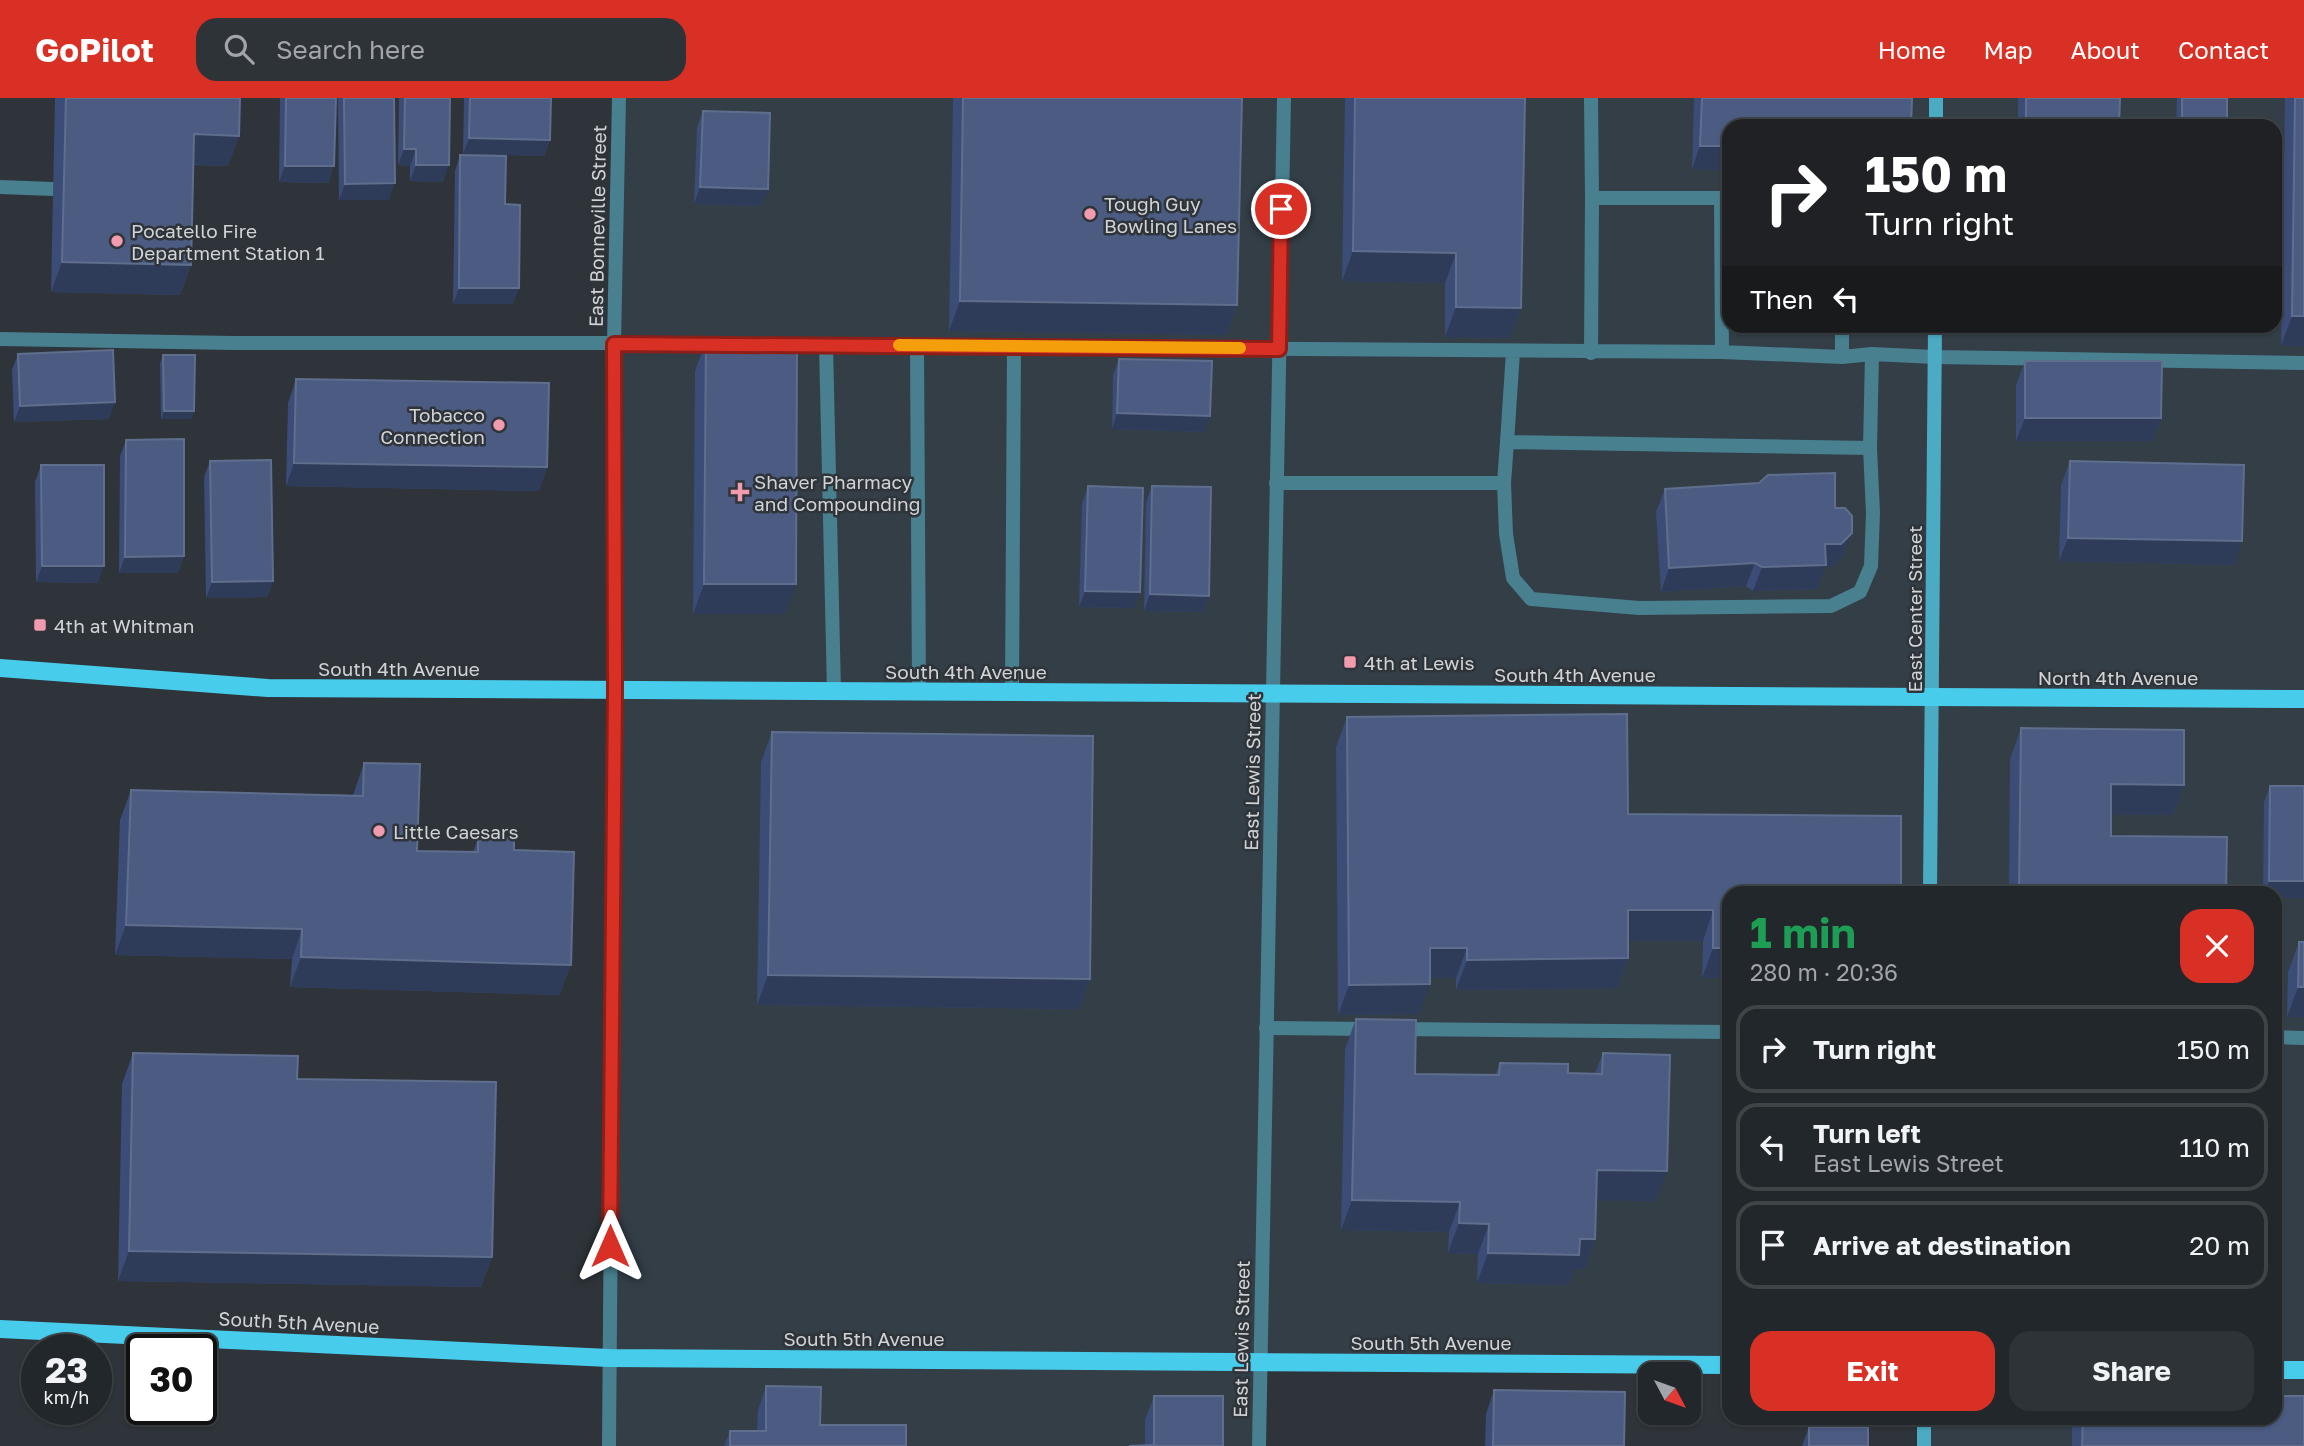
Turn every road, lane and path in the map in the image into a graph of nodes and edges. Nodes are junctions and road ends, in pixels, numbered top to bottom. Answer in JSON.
{"nodes":[{"id":1,"x":619,"y":98,"type":"edge"},
{"id":2,"x":1284,"y":98,"type":"edge"},
{"id":3,"x":1591,"y":98,"type":"edge"},
{"id":4,"x":1936,"y":98,"type":"edge"},
{"id":5,"x":1936,"y":119,"type":"edge"},
{"id":6,"x":0,"y":187,"type":"edge"},
{"id":7,"x":54,"y":189,"type":"dead end"},
{"id":8,"x":1592,"y":198,"type":"junction"},
{"id":9,"x":1722,"y":199,"type":"edge"},
{"id":10,"x":1722,"y":333,"type":"edge"},
{"id":11,"x":1842,"y":333,"type":"edge"},
{"id":12,"x":1934,"y":333,"type":"edge"},
{"id":13,"x":0,"y":339,"type":"edge"},
{"id":14,"x":614,"y":344,"type":"junction"},
{"id":15,"x":733,"y":344,"type":"edge"},
{"id":16,"x":759,"y":345,"type":"edge"},
{"id":17,"x":826,"y":345,"type":"junction"},
{"id":18,"x":917,"y":346,"type":"junction"},
{"id":19,"x":1014,"y":346,"type":"junction"},
{"id":20,"x":1279,"y":349,"type":"junction"},
{"id":21,"x":1513,"y":352,"type":"junction"},
{"id":22,"x":1722,"y":352,"type":"junction"},
{"id":23,"x":1591,"y":353,"type":"junction"},
{"id":24,"x":1872,"y":354,"type":"junction"},
{"id":25,"x":1842,"y":357,"type":"junction"},
{"id":26,"x":1934,"y":357,"type":"junction"},
{"id":27,"x":2304,"y":363,"type":"edge"},
{"id":28,"x":1507,"y":442,"type":"junction"},
{"id":29,"x":1870,"y":448,"type":"junction"},
{"id":30,"x":1276,"y":483,"type":"junction"},
{"id":31,"x":1504,"y":483,"type":"junction"},
{"id":32,"x":0,"y":668,"type":"edge"},
{"id":33,"x":615,"y":689,"type":"junction"},
{"id":34,"x":834,"y":691,"type":"junction"},
{"id":35,"x":919,"y":691,"type":"junction"},
{"id":36,"x":1012,"y":692,"type":"junction"},
{"id":37,"x":1272,"y":693,"type":"junction"},
{"id":38,"x":1933,"y":697,"type":"junction"},
{"id":39,"x":2304,"y":699,"type":"edge"},
{"id":40,"x":1930,"y":886,"type":"edge"},
{"id":41,"x":1266,"y":1028,"type":"junction"},
{"id":42,"x":1722,"y":1032,"type":"edge"},
{"id":43,"x":2282,"y":1037,"type":"edge"},
{"id":44,"x":2304,"y":1038,"type":"edge"},
{"id":45,"x":0,"y":1329,"type":"edge"},
{"id":46,"x":609,"y":1358,"type":"junction"},
{"id":47,"x":1260,"y":1362,"type":"junction"},
{"id":48,"x":1722,"y":1365,"type":"edge"},
{"id":49,"x":2282,"y":1370,"type":"edge"},
{"id":50,"x":2304,"y":1370,"type":"edge"},
{"id":51,"x":1924,"y":1425,"type":"edge"},
{"id":52,"x":608,"y":1446,"type":"edge"},
{"id":53,"x":1259,"y":1446,"type":"edge"},
{"id":54,"x":1924,"y":1446,"type":"edge"}],
"edges":[{"from":1,"to":14,"type":"street","name":"East Bonneville Street"},
{"from":2,"to":20,"type":"street","name":"East Lewis Street"},
{"from":3,"to":8,"type":"street"},
{"from":4,"to":5,"type":"street"},
{"from":6,"to":7,"type":"street"},
{"from":8,"to":9,"type":"street"},
{"from":8,"to":23,"type":"street"},
{"from":10,"to":22,"type":"street"},
{"from":11,"to":25,"type":"street"},
{"from":12,"to":26,"type":"street","name":"East Center Street"},
{"from":13,"to":14,"type":"street"},
{"from":14,"to":15,"type":"street"},
{"from":14,"to":33,"type":"street","name":"East Bonneville Street"},
{"from":16,"to":17,"type":"street"},
{"from":17,"to":18,"type":"street"},
{"from":17,"to":34,"type":"street"},
{"from":18,"to":19,"type":"street"},
{"from":18,"to":35,"type":"street"},
{"from":19,"to":20,"type":"street"},
{"from":19,"to":36,"type":"street"},
{"from":20,"to":21,"type":"street"},
{"from":20,"to":30,"type":"street","name":"East Lewis Street"},
{"from":21,"to":23,"type":"street"},
{"from":21,"to":28,"type":"street"},
{"from":22,"to":23,"type":"street"},
{"from":22,"to":25,"type":"street"},
{"from":24,"to":25,"type":"street"},
{"from":24,"to":26,"type":"street"},
{"from":24,"to":29,"type":"street"},
{"from":26,"to":27,"type":"street"},
{"from":26,"to":38,"type":"street","name":"East Center Street"},
{"from":28,"to":29,"type":"street"},
{"from":28,"to":31,"type":"street"},
{"from":29,"to":31,"type":"street"},
{"from":30,"to":31,"type":"street"},
{"from":30,"to":37,"type":"street","name":"East Lewis Street"},
{"from":32,"to":33,"type":"main road","name":"South 4th Avenue"},
{"from":33,"to":34,"type":"main road","name":"South 4th Avenue"},
{"from":33,"to":46,"type":"street","name":"East Bonneville Street"},
{"from":34,"to":35,"type":"main road","name":"South 4th Avenue"},
{"from":35,"to":36,"type":"main road","name":"South 4th Avenue"},
{"from":36,"to":37,"type":"main road","name":"South 4th Avenue"},
{"from":37,"to":38,"type":"main road","name":"South 4th Avenue"},
{"from":37,"to":41,"type":"street","name":"East Lewis Street"},
{"from":38,"to":39,"type":"main road","name":"North 4th Avenue"},
{"from":38,"to":40,"type":"street","name":"East Center Street"},
{"from":41,"to":42,"type":"street"},
{"from":41,"to":47,"type":"street","name":"East Lewis Street"},
{"from":43,"to":44,"type":"street"},
{"from":45,"to":46,"type":"main road","name":"South 5th Avenue"},
{"from":46,"to":47,"type":"main road","name":"South 5th Avenue"},
{"from":46,"to":52,"type":"street","name":"East Bonneville Street"},
{"from":47,"to":48,"type":"main road","name":"South 5th Avenue"},
{"from":47,"to":53,"type":"street","name":"East Lewis Street"},
{"from":49,"to":50,"type":"main road"},
{"from":51,"to":54,"type":"street"}]}
